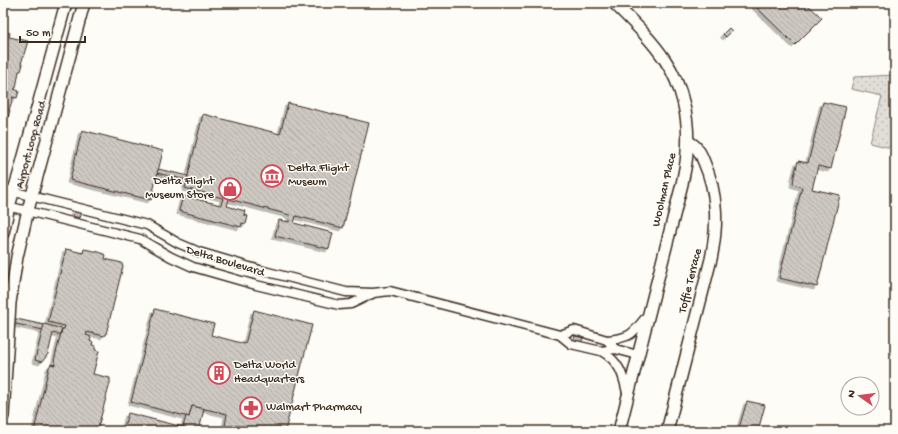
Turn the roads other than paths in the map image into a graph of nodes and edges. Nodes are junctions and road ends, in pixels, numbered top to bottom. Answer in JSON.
{"nodes":[{"id":1,"x":66,"y":3,"type":"edge"},
{"id":2,"x":84,"y":3,"type":"edge"},
{"id":3,"x":614,"y":3,"type":"edge"},
{"id":4,"x":688,"y":142,"type":"junction"},
{"id":5,"x":8,"y":190,"type":"edge"},
{"id":6,"x":32,"y":195,"type":"junction"},
{"id":7,"x":6,"y":206,"type":"edge"},
{"id":8,"x":28,"y":210,"type":"junction"},
{"id":9,"x":3,"y":233,"type":"edge"},
{"id":10,"x":372,"y":293,"type":"junction"},
{"id":11,"x":648,"y":315,"type":"junction"},
{"id":12,"x":560,"y":335,"type":"junction"},
{"id":13,"x":607,"y":340,"type":"junction"},
{"id":14,"x":614,"y":349,"type":"junction"},
{"id":15,"x":601,"y":351,"type":"junction"},
{"id":16,"x":638,"y":355,"type":"junction"},
{"id":17,"x":628,"y":396,"type":"junction"},
{"id":18,"x":3,"y":416,"type":"edge"},
{"id":19,"x":619,"y":431,"type":"edge"},
{"id":20,"x":667,"y":431,"type":"edge"}],
"edges":[{"from":1,"to":5,"type":"street","name":"Airport Loop Road"},
{"from":2,"to":6,"type":"street","name":"Airport Loop Road"},
{"from":3,"to":4,"type":"street","name":"Woolman Place"},
{"from":4,"to":11,"type":"street","name":"Woolman Place"},
{"from":4,"to":20,"type":"street","name":"Toffie Terrace"},
{"from":5,"to":6,"type":"street","name":"Delta Boulevard"},
{"from":5,"to":7,"type":"street","name":"Airport Loop Road"},
{"from":6,"to":8,"type":"street","name":"Airport Loop Road"},
{"from":6,"to":10,"type":"street","name":"Delta Boulevard"},
{"from":7,"to":8,"type":"street","name":"Delta Boulevard"},
{"from":7,"to":9,"type":"street","name":"Airport Loop Road"},
{"from":8,"to":10,"type":"street","name":"Delta Boulevard"},
{"from":8,"to":18,"type":"street","name":"Airport Loop Road"},
{"from":10,"to":12,"type":"street","name":"Delta Boulevard"},
{"from":11,"to":13,"type":"street"},
{"from":11,"to":16,"type":"street","name":"Woolman Place"},
{"from":12,"to":13,"type":"street","name":"Delta Boulevard"},
{"from":12,"to":15,"type":"street","name":"Delta Boulevard"},
{"from":13,"to":14,"type":"street"},
{"from":14,"to":15,"type":"street","name":"Delta Boulevard"},
{"from":14,"to":16,"type":"street","name":"Delta Boulevard"},
{"from":15,"to":17,"type":"street"},
{"from":16,"to":17,"type":"street","name":"Woolman Place"},
{"from":17,"to":19,"type":"street","name":"Woolman Place"}]}
